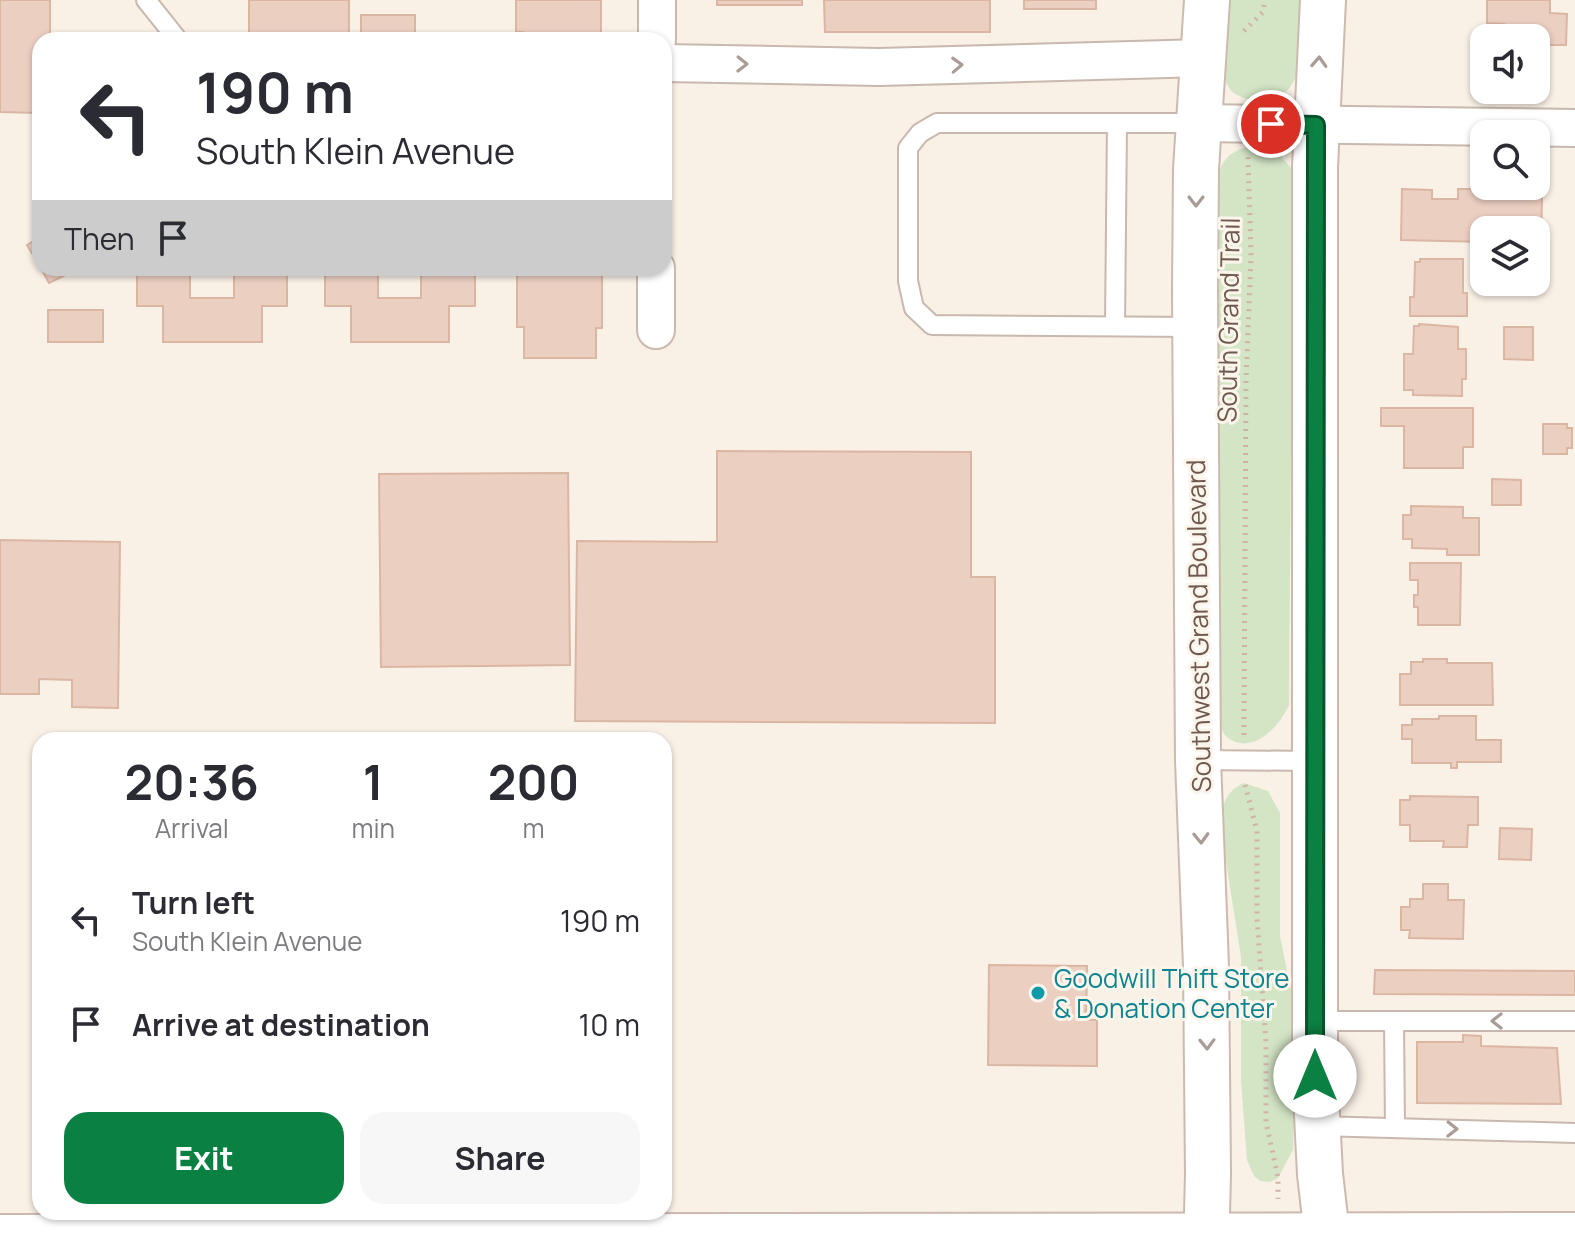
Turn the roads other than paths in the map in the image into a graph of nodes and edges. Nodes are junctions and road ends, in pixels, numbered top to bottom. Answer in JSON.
{"nodes":[{"id":1,"x":146,"y":0,"type":"edge"},
{"id":2,"x":657,"y":0,"type":"edge"},
{"id":3,"x":1207,"y":0,"type":"edge"},
{"id":4,"x":1323,"y":0,"type":"edge"},
{"id":5,"x":172,"y":32,"type":"edge"},
{"id":6,"x":657,"y":32,"type":"edge"},
{"id":7,"x":1203,"y":58,"type":"junction"},
{"id":8,"x":672,"y":63,"type":"edge"},
{"id":9,"x":1117,"y":123,"type":"junction"},
{"id":10,"x":1199,"y":123,"type":"junction"},
{"id":11,"x":1316,"y":125,"type":"junction"},
{"id":12,"x":1575,"y":128,"type":"edge"},
{"id":13,"x":656,"y":276,"type":"edge"},
{"id":14,"x":1115,"y":326,"type":"junction"},
{"id":15,"x":1196,"y":327,"type":"junction"},
{"id":16,"x":656,"y":330,"type":"dead end"},
{"id":17,"x":1198,"y":760,"type":"junction"},
{"id":18,"x":1314,"y":761,"type":"junction"},
{"id":19,"x":1315,"y":1021,"type":"junction"},
{"id":20,"x":1394,"y":1021,"type":"junction"},
{"id":21,"x":1575,"y":1021,"type":"edge"},
{"id":22,"x":1318,"y":1126,"type":"junction"},
{"id":23,"x":1395,"y":1128,"type":"junction"},
{"id":24,"x":1575,"y":1133,"type":"edge"},
{"id":25,"x":1575,"y":1235,"type":"edge"},
{"id":26,"x":0,"y":1237,"type":"edge"},
{"id":27,"x":668,"y":1243,"type":"edge"},
{"id":28,"x":1461,"y":1243,"type":"edge"},
{"id":29,"x":163,"y":1244,"type":"edge"},
{"id":30,"x":1206,"y":1244,"type":"edge"},
{"id":31,"x":1328,"y":1244,"type":"edge"}],
"edges":[{"from":1,"to":5,"type":"lane"},
{"from":2,"to":6,"type":"street"},
{"from":3,"to":7,"type":"street","name":"Southwest Grand Boulevard"},
{"from":11,"to":4,"type":"street","one_way":true},
{"from":8,"to":7,"type":"street","one_way":true},
{"from":7,"to":10,"type":"street","name":"Southwest Grand Boulevard"},
{"from":9,"to":10,"type":"lane"},
{"from":9,"to":14,"type":"lane"},
{"from":9,"to":14,"type":"lane"},
{"from":10,"to":11,"type":"street"},
{"from":10,"to":15,"type":"street","name":"Southwest Grand Boulevard","one_way":true},
{"from":11,"to":12,"type":"street"},
{"from":11,"to":18,"type":"street"},
{"from":13,"to":16,"type":"street"},
{"from":14,"to":15,"type":"lane"},
{"from":15,"to":17,"type":"street","name":"Southwest Grand Boulevard"},
{"from":17,"to":18,"type":"lane"},
{"from":17,"to":30,"type":"street","name":"Southwest Grand Boulevard","one_way":true},
{"from":18,"to":19,"type":"street"},
{"from":19,"to":20,"type":"lane"},
{"from":19,"to":22,"type":"street"},
{"from":21,"to":20,"type":"lane","one_way":true},
{"from":20,"to":23,"type":"lane"},
{"from":22,"to":23,"type":"lane"},
{"from":22,"to":31,"type":"street"},
{"from":23,"to":24,"type":"lane","one_way":true},
{"from":25,"to":28,"type":"street"},
{"from":26,"to":29,"type":"street"},
{"from":27,"to":29,"type":"street"},
{"from":27,"to":30,"type":"street"},
{"from":28,"to":31,"type":"street"},
{"from":30,"to":31,"type":"street"}]}
